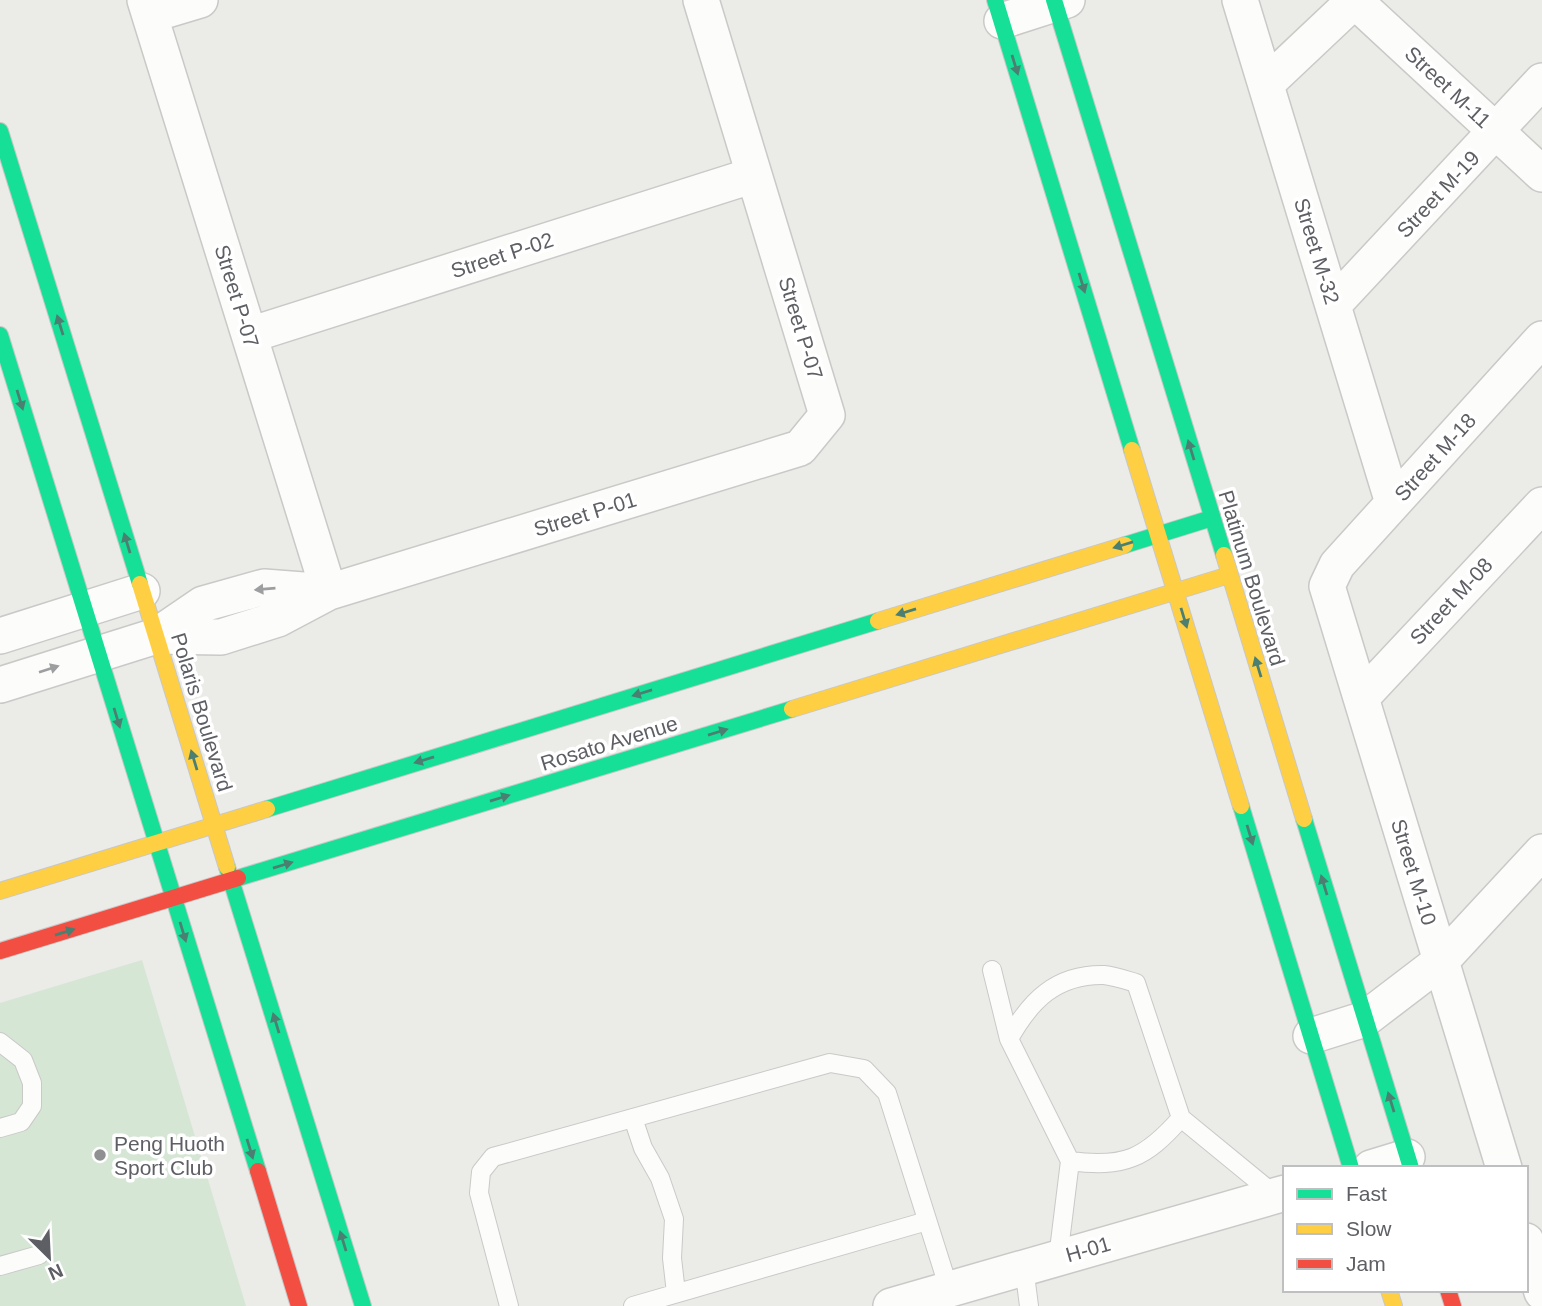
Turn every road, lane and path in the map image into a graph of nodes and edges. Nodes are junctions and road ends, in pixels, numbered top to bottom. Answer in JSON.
{"nodes":[{"id":1,"x":200,"y":0,"type":"edge"},
{"id":2,"x":701,"y":0,"type":"edge"},
{"id":3,"x":1240,"y":0,"type":"edge"},
{"id":4,"x":1354,"y":0,"type":"edge"},
{"id":5,"x":1059,"y":1,"type":"edge"},
{"id":6,"x":148,"y":7,"type":"edge"},
{"id":7,"x":998,"y":10,"type":"edge"},
{"id":8,"x":1542,"y":81,"type":"edge"},
{"id":9,"x":1266,"y":84,"type":"junction"},
{"id":10,"x":0,"y":131,"type":"edge"},
{"id":11,"x":1496,"y":132,"type":"junction"},
{"id":12,"x":1542,"y":174,"type":"edge"},
{"id":13,"x":754,"y":175,"type":"junction"},
{"id":14,"x":1333,"y":305,"type":"junction"},
{"id":15,"x":0,"y":335,"type":"edge"},
{"id":16,"x":250,"y":335,"type":"junction"},
{"id":17,"x":1542,"y":339,"type":"edge"},
{"id":18,"x":827,"y":415,"type":"joint"},
{"id":19,"x":1393,"y":503,"type":"junction"},
{"id":20,"x":1542,"y":505,"type":"edge"},
{"id":21,"x":1212,"y":518,"type":"junction"},
{"id":22,"x":1158,"y":534,"type":"junction"},
{"id":23,"x":1229,"y":575,"type":"junction"},
{"id":24,"x":1330,"y":577,"type":"joint"},
{"id":25,"x":142,"y":591,"type":"junction"},
{"id":26,"x":1176,"y":591,"type":"junction"},
{"id":27,"x":329,"y":592,"type":"junction"},
{"id":28,"x":84,"y":608,"type":"junction"},
{"id":29,"x":0,"y":636,"type":"edge"},
{"id":30,"x":156,"y":636,"type":"junction"},
{"id":31,"x":97,"y":653,"type":"junction"},
{"id":32,"x":0,"y":685,"type":"edge"},
{"id":33,"x":1361,"y":698,"type":"junction"},
{"id":34,"x":215,"y":825,"type":"junction"},
{"id":35,"x":156,"y":843,"type":"junction"},
{"id":36,"x":1542,"y":852,"type":"edge"},
{"id":37,"x":232,"y":881,"type":"junction"},
{"id":38,"x":0,"y":891,"type":"edge"},
{"id":39,"x":173,"y":899,"type":"junction"},
{"id":40,"x":0,"y":951,"type":"edge"},
{"id":41,"x":1441,"y":961,"type":"junction"},
{"id":42,"x":992,"y":970,"type":"dead end"},
{"id":43,"x":1369,"y":1031,"type":"junction"},
{"id":44,"x":1009,"y":1039,"type":"junction"},
{"id":45,"x":0,"y":1042,"type":"edge"},
{"id":46,"x":1315,"y":1047,"type":"junction"},
{"id":47,"x":633,"y":1118,"type":"junction"},
{"id":48,"x":1181,"y":1118,"type":"junction"},
{"id":49,"x":0,"y":1128,"type":"edge"},
{"id":50,"x":1070,"y":1161,"type":"junction"},
{"id":51,"x":1409,"y":1163,"type":"edge"},
{"id":52,"x":1351,"y":1166,"type":"edge"},
{"id":53,"x":1386,"y":1166,"type":"edge"},
{"id":54,"x":1503,"y":1166,"type":"edge"},
{"id":55,"x":1280,"y":1194,"type":"edge"},
{"id":56,"x":927,"y":1221,"type":"junction"},
{"id":57,"x":1533,"y":1246,"type":"edge"},
{"id":58,"x":39,"y":1255,"type":"dead end"},
{"id":59,"x":1058,"y":1258,"type":"junction"},
{"id":60,"x":0,"y":1266,"type":"edge"},
{"id":61,"x":1024,"y":1267,"type":"junction"},
{"id":62,"x":949,"y":1289,"type":"junction"},
{"id":63,"x":1542,"y":1292,"type":"edge"},
{"id":64,"x":676,"y":1293,"type":"junction"},
{"id":65,"x":299,"y":1306,"type":"edge"},
{"id":66,"x":363,"y":1306,"type":"edge"},
{"id":67,"x":509,"y":1306,"type":"edge"},
{"id":68,"x":633,"y":1306,"type":"edge"},
{"id":69,"x":891,"y":1306,"type":"edge"},
{"id":70,"x":1029,"y":1306,"type":"edge"}],
"edges":[{"from":1,"to":6,"type":"street"},
{"from":2,"to":13,"type":"street","name":"Street P-07"},
{"from":3,"to":9,"type":"street","name":"Street M-32"},
{"from":4,"to":9,"type":"street"},
{"from":4,"to":11,"type":"street","name":"Street M-11"},
{"from":5,"to":7,"type":"street"},
{"from":21,"to":5,"type":"street","name":"Platinum Boulevard","one_way":true},
{"from":6,"to":16,"type":"street","name":"Street P-07"},
{"from":7,"to":22,"type":"street","one_way":true},
{"from":8,"to":11,"type":"street","name":"Street M-19"},
{"from":9,"to":14,"type":"street","name":"Street M-32"},
{"from":25,"to":10,"type":"street","name":"Polaris Boulevard","one_way":true},
{"from":11,"to":12,"type":"street","name":"Street M-11"},
{"from":11,"to":14,"type":"street","name":"Street M-19"},
{"from":13,"to":16,"type":"street","name":"Street P-02"},
{"from":13,"to":18,"type":"street","name":"Street P-07"},
{"from":14,"to":19,"type":"street","name":"Street M-32"},
{"from":15,"to":28,"type":"street","one_way":true},
{"from":16,"to":27,"type":"street","name":"Street P-07"},
{"from":17,"to":19,"type":"street","name":"Street M-18"},
{"from":18,"to":27,"type":"street","name":"Street P-01"},
{"from":19,"to":24,"type":"street","name":"Street M-18"},
{"from":20,"to":33,"type":"street","name":"Street M-08"},
{"from":21,"to":22,"type":"street","name":"Rosato Avenue"},
{"from":21,"to":23,"type":"street","name":"Platinum Boulevard"},
{"from":22,"to":26,"type":"street"},
{"from":22,"to":34,"type":"street","name":"Rosato Avenue","one_way":true},
{"from":23,"to":26,"type":"street","name":"Rosato Avenue"},
{"from":43,"to":23,"type":"street","name":"Platinum Boulevard","one_way":true},
{"from":24,"to":33,"type":"street","name":"Street M-10"},
{"from":25,"to":28,"type":"street"},
{"from":25,"to":30,"type":"street","name":"Polaris Boulevard"},
{"from":37,"to":26,"type":"street","name":"Rosato Avenue","one_way":true},
{"from":26,"to":46,"type":"street","one_way":true},
{"from":27,"to":30,"type":"street","name":"Street P-01"},
{"from":28,"to":29,"type":"street"},
{"from":28,"to":31,"type":"street"},
{"from":30,"to":31,"type":"street","name":"Street P-01"},
{"from":34,"to":30,"type":"street","name":"Polaris Boulevard","one_way":true},
{"from":32,"to":31,"type":"street","name":"Street P-01","one_way":true},
{"from":31,"to":35,"type":"street","one_way":true},
{"from":33,"to":41,"type":"street","name":"Street M-10"},
{"from":34,"to":35,"type":"street","name":"Rosato Avenue"},
{"from":34,"to":37,"type":"street","name":"Polaris Boulevard"},
{"from":35,"to":38,"type":"street","name":"Rosato Avenue"},
{"from":35,"to":39,"type":"street"},
{"from":36,"to":41,"type":"street"},
{"from":37,"to":39,"type":"street","name":"Rosato Avenue"},
{"from":66,"to":37,"type":"street","name":"Polaris Boulevard","one_way":true},
{"from":40,"to":39,"type":"street","name":"Rosato Avenue","one_way":true},
{"from":39,"to":65,"type":"street","one_way":true},
{"from":41,"to":43,"type":"street"},
{"from":41,"to":54,"type":"street","name":"Street M-10"},
{"from":42,"to":44,"type":"lane"},
{"from":43,"to":46,"type":"street"},
{"from":51,"to":43,"type":"street","name":"Platinum Boulevard","one_way":true},
{"from":44,"to":48,"type":"lane"},
{"from":44,"to":50,"type":"lane"},
{"from":45,"to":49,"type":"lane"},
{"from":46,"to":52,"type":"street"},
{"from":47,"to":56,"type":"lane"},
{"from":47,"to":64,"type":"lane"},
{"from":47,"to":67,"type":"lane"},
{"from":48,"to":50,"type":"lane"},
{"from":48,"to":55,"type":"lane"},
{"from":50,"to":59,"type":"lane"},
{"from":51,"to":53,"type":"street"},
{"from":55,"to":59,"type":"street","name":"H-01"},
{"from":56,"to":62,"type":"lane"},
{"from":56,"to":64,"type":"lane"},
{"from":57,"to":63,"type":"street"},
{"from":58,"to":60,"type":"lane"},
{"from":59,"to":61,"type":"street","name":"H-01"},
{"from":61,"to":62,"type":"street","name":"H-01"},
{"from":61,"to":70,"type":"lane"},
{"from":62,"to":69,"type":"street","name":"H-01"},
{"from":64,"to":68,"type":"lane"}]}
